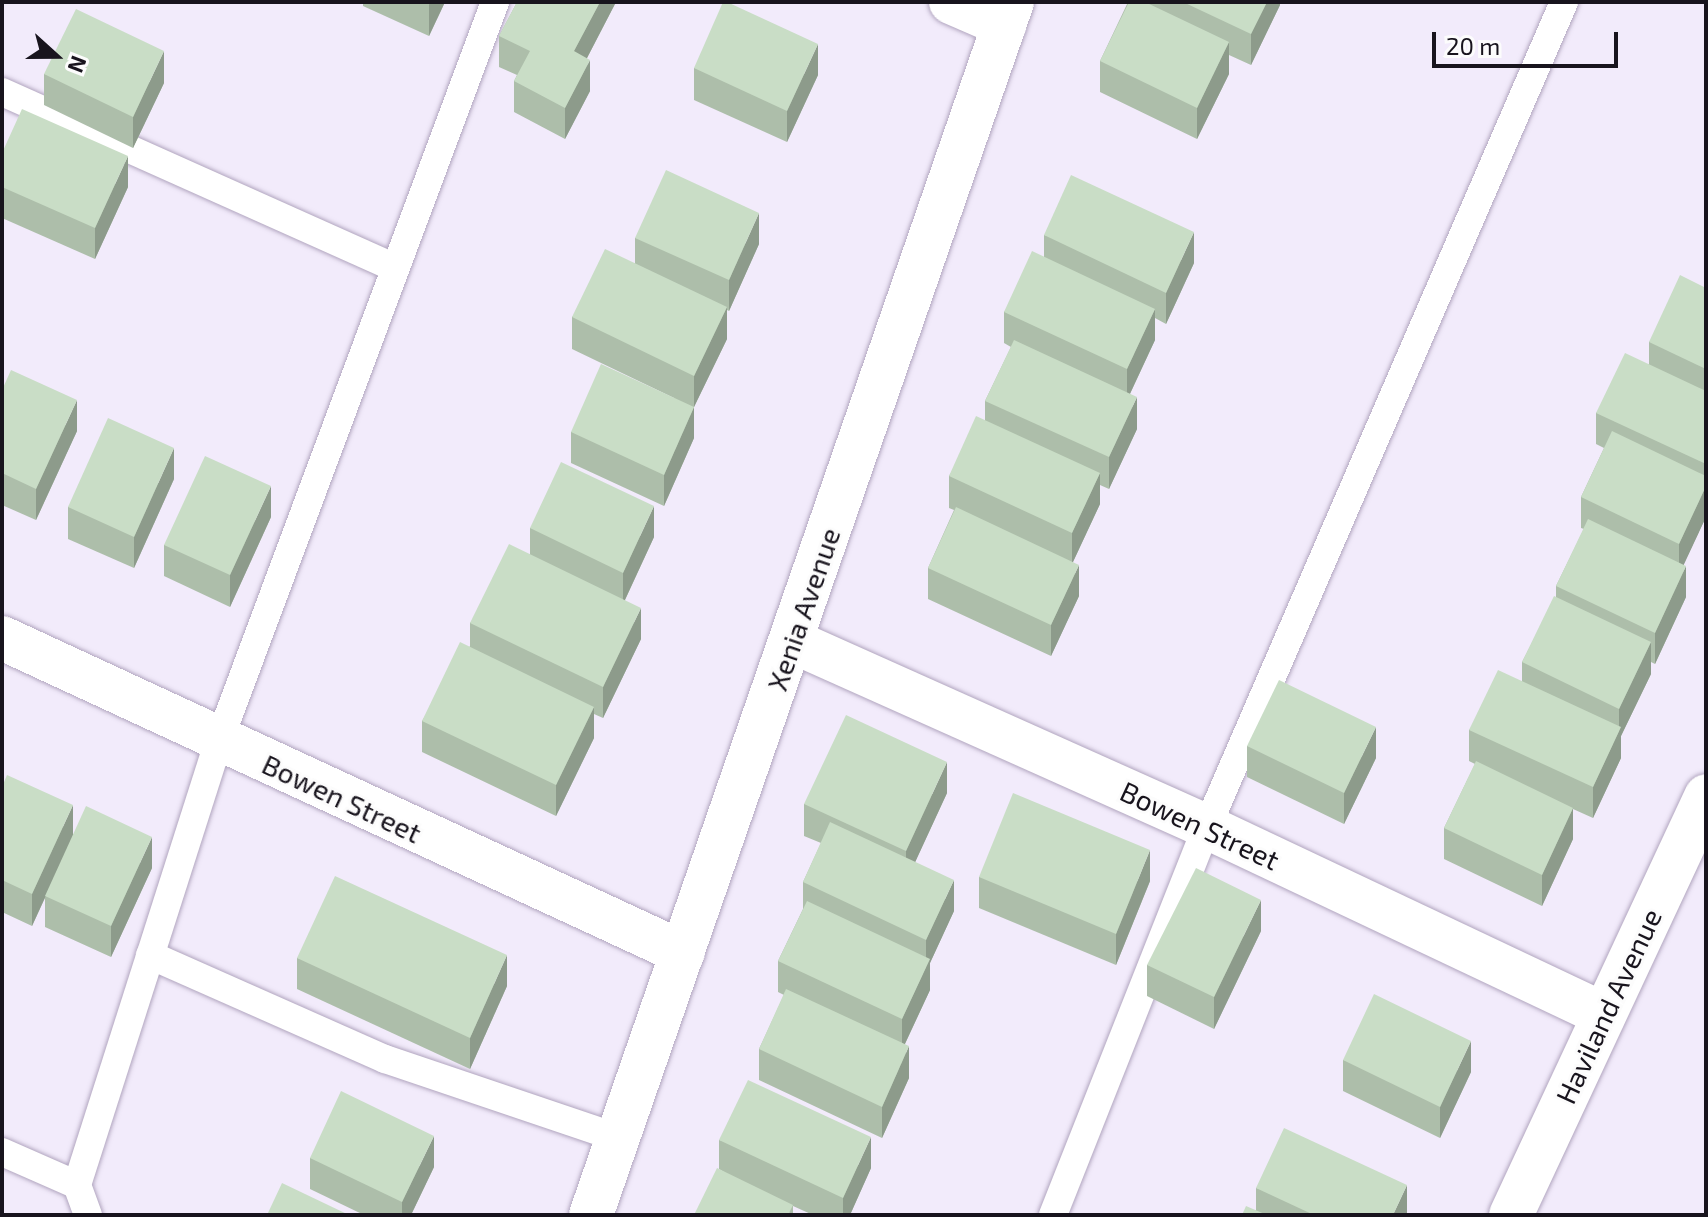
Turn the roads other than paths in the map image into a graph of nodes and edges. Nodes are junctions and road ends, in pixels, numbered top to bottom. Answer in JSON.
{"nodes":[{"id":1,"x":495,"y":2,"type":"edge"},
{"id":2,"x":951,"y":2,"type":"edge"},
{"id":3,"x":1564,"y":2,"type":"edge"},
{"id":4,"x":1008,"y":13,"type":"edge"},
{"id":5,"x":2,"y":92,"type":"edge"},
{"id":6,"x":393,"y":267,"type":"junction"},
{"id":7,"x":2,"y":638,"type":"edge"},
{"id":8,"x":792,"y":641,"type":"junction"},
{"id":9,"x":219,"y":741,"type":"junction"},
{"id":10,"x":1706,"y":796,"type":"edge"},
{"id":11,"x":1207,"y":827,"type":"junction"},
{"id":12,"x":683,"y":953,"type":"junction"},
{"id":13,"x":150,"y":955,"type":"junction"},
{"id":14,"x":1604,"y":1015,"type":"junction"},
{"id":15,"x":618,"y":1138,"type":"junction"},
{"id":16,"x":2,"y":1152,"type":"edge"},
{"id":17,"x":77,"y":1185,"type":"junction"},
{"id":18,"x":88,"y":1215,"type":"edge"},
{"id":19,"x":591,"y":1215,"type":"edge"},
{"id":20,"x":1053,"y":1215,"type":"edge"},
{"id":21,"x":1511,"y":1215,"type":"edge"}],
"edges":[{"from":1,"to":6,"type":"lane"},
{"from":2,"to":4,"type":"street"},
{"from":3,"to":11,"type":"lane"},
{"from":4,"to":8,"type":"street","name":"Xenia Avenue"},
{"from":5,"to":6,"type":"lane"},
{"from":6,"to":9,"type":"lane"},
{"from":7,"to":9,"type":"street","name":"Bowen Street"},
{"from":8,"to":11,"type":"street","name":"Bowen Street"},
{"from":8,"to":12,"type":"street","name":"Xenia Avenue"},
{"from":9,"to":12,"type":"street","name":"Bowen Street"},
{"from":9,"to":13,"type":"lane"},
{"from":10,"to":14,"type":"street","name":"Haviland Avenue"},
{"from":11,"to":14,"type":"street","name":"Bowen Street"},
{"from":11,"to":20,"type":"lane"},
{"from":12,"to":15,"type":"street","name":"Xenia Avenue"},
{"from":13,"to":15,"type":"lane"},
{"from":13,"to":17,"type":"lane"},
{"from":14,"to":21,"type":"street","name":"Haviland Avenue"},
{"from":15,"to":19,"type":"street","name":"Xenia Avenue"},
{"from":16,"to":17,"type":"lane"},
{"from":17,"to":18,"type":"lane"}]}
